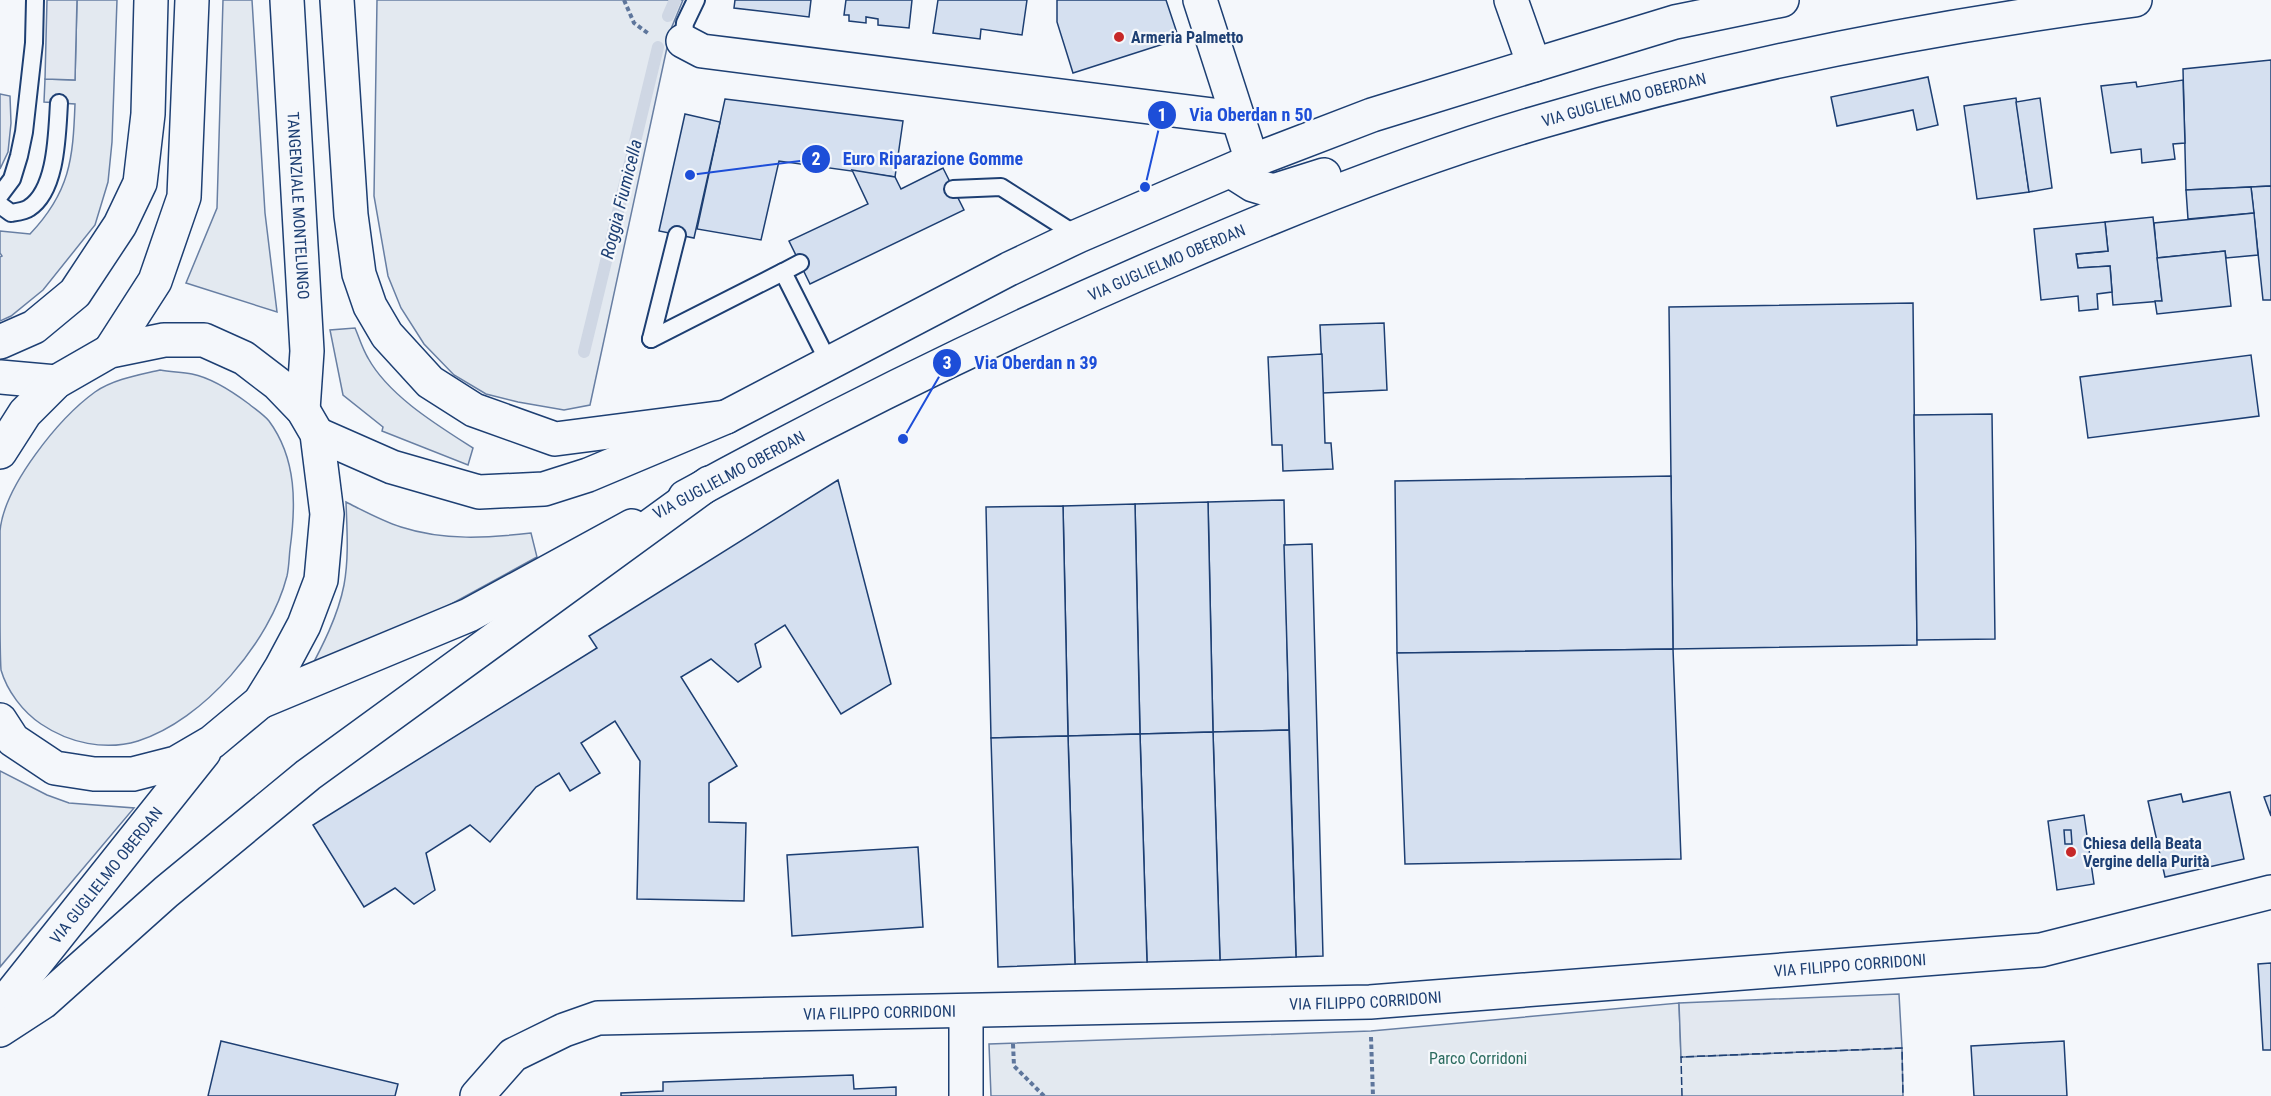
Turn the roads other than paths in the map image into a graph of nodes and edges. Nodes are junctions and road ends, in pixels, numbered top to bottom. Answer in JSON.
{"nodes":[{"id":1,"x":34,"y":0,"type":"edge"},
{"id":2,"x":151,"y":0,"type":"edge"},
{"id":3,"x":192,"y":0,"type":"edge"},
{"id":4,"x":287,"y":0,"type":"edge"},
{"id":5,"x":337,"y":0,"type":"edge"},
{"id":6,"x":696,"y":0,"type":"edge"},
{"id":7,"x":1200,"y":0,"type":"edge"},
{"id":8,"x":1511,"y":0,"type":"edge"},
{"id":9,"x":1782,"y":0,"type":"edge"},
{"id":10,"x":2134,"y":0,"type":"edge"},
{"id":11,"x":682,"y":41,"type":"joint"},
{"id":12,"x":1534,"y":65,"type":"junction"},
{"id":13,"x":59,"y":103,"type":"dead end"},
{"id":14,"x":1237,"y":118,"type":"junction"},
{"id":15,"x":1421,"y":161,"type":"junction"},
{"id":16,"x":1242,"y":166,"type":"junction"},
{"id":17,"x":954,"y":189,"type":"dead end"},
{"id":18,"x":0,"y":195,"type":"edge"},
{"id":19,"x":0,"y":205,"type":"edge"},
{"id":20,"x":677,"y":235,"type":"dead end"},
{"id":21,"x":1078,"y":236,"type":"junction"},
{"id":22,"x":800,"y":263,"type":"dead end"},
{"id":23,"x":783,"y":272,"type":"junction"},
{"id":24,"x":0,"y":342,"type":"edge"},
{"id":25,"x":110,"y":351,"type":"junction"},
{"id":26,"x":829,"y":363,"type":"junction"},
{"id":27,"x":0,"y":377,"type":"edge"},
{"id":28,"x":56,"y":382,"type":"junction"},
{"id":29,"x":726,"y":417,"type":"junction"},
{"id":30,"x":310,"y":422,"type":"junction"},
{"id":31,"x":0,"y":452,"type":"edge"},
{"id":32,"x":709,"y":483,"type":"junction"},
{"id":33,"x":260,"y":702,"type":"junction"},
{"id":34,"x":0,"y":720,"type":"edge"},
{"id":35,"x":212,"y":742,"type":"junction"},
{"id":36,"x":2271,"y":892,"type":"edge"},
{"id":37,"x":0,"y":1008,"type":"edge"},
{"id":38,"x":966,"y":1011,"type":"junction"},
{"id":39,"x":0,"y":1030,"type":"edge"},
{"id":40,"x":477,"y":1096,"type":"edge"},
{"id":41,"x":966,"y":1096,"type":"edge"}],
"edges":[{"from":1,"to":18,"type":"lane"},
{"from":2,"to":24,"type":"main road"},
{"from":3,"to":25,"type":"main road"},
{"from":4,"to":30,"type":"main road","name":"TANGENZIALE MONTELUNGO"},
{"from":5,"to":29,"type":"main road"},
{"from":6,"to":11,"type":"lane"},
{"from":7,"to":14,"type":"main road"},
{"from":8,"to":12,"type":"main road"},
{"from":9,"to":12,"type":"main road"},
{"from":10,"to":15,"type":"main road","name":"VIA GUGLIELMO OBERDAN"},
{"from":11,"to":14,"type":"main road"},
{"from":12,"to":16,"type":"main road"},
{"from":13,"to":19,"type":"lane"},
{"from":14,"to":16,"type":"main road"},
{"from":15,"to":16,"type":"main road"},
{"from":15,"to":32,"type":"main road","name":"VIA GUGLIELMO OBERDAN"},
{"from":16,"to":21,"type":"main road"},
{"from":17,"to":21,"type":"lane"},
{"from":20,"to":23,"type":"lane"},
{"from":21,"to":26,"type":"main road"},
{"from":22,"to":23,"type":"lane"},
{"from":23,"to":26,"type":"lane"},
{"from":25,"to":28,"type":"main road"},
{"from":25,"to":30,"type":"main road"},
{"from":26,"to":29,"type":"main road"},
{"from":27,"to":28,"type":"main road"},
{"from":28,"to":31,"type":"main road"},
{"from":29,"to":30,"type":"main road"},
{"from":30,"to":33,"type":"main road","name":"TANGENZIALE MONTELUNGO"},
{"from":32,"to":33,"type":"main road","name":"VIA GUGLIELMO OBERDAN"},
{"from":32,"to":39,"type":"main road"},
{"from":33,"to":35,"type":"main road"},
{"from":34,"to":35,"type":"main road"},
{"from":35,"to":37,"type":"main road","name":"VIA GUGLIELMO OBERDAN"},
{"from":36,"to":38,"type":"main road","name":"VIA FILIPPO CORRIDONI"},
{"from":38,"to":40,"type":"main road","name":"VIA FILIPPO CORRIDONI"},
{"from":38,"to":41,"type":"main road"}]}
